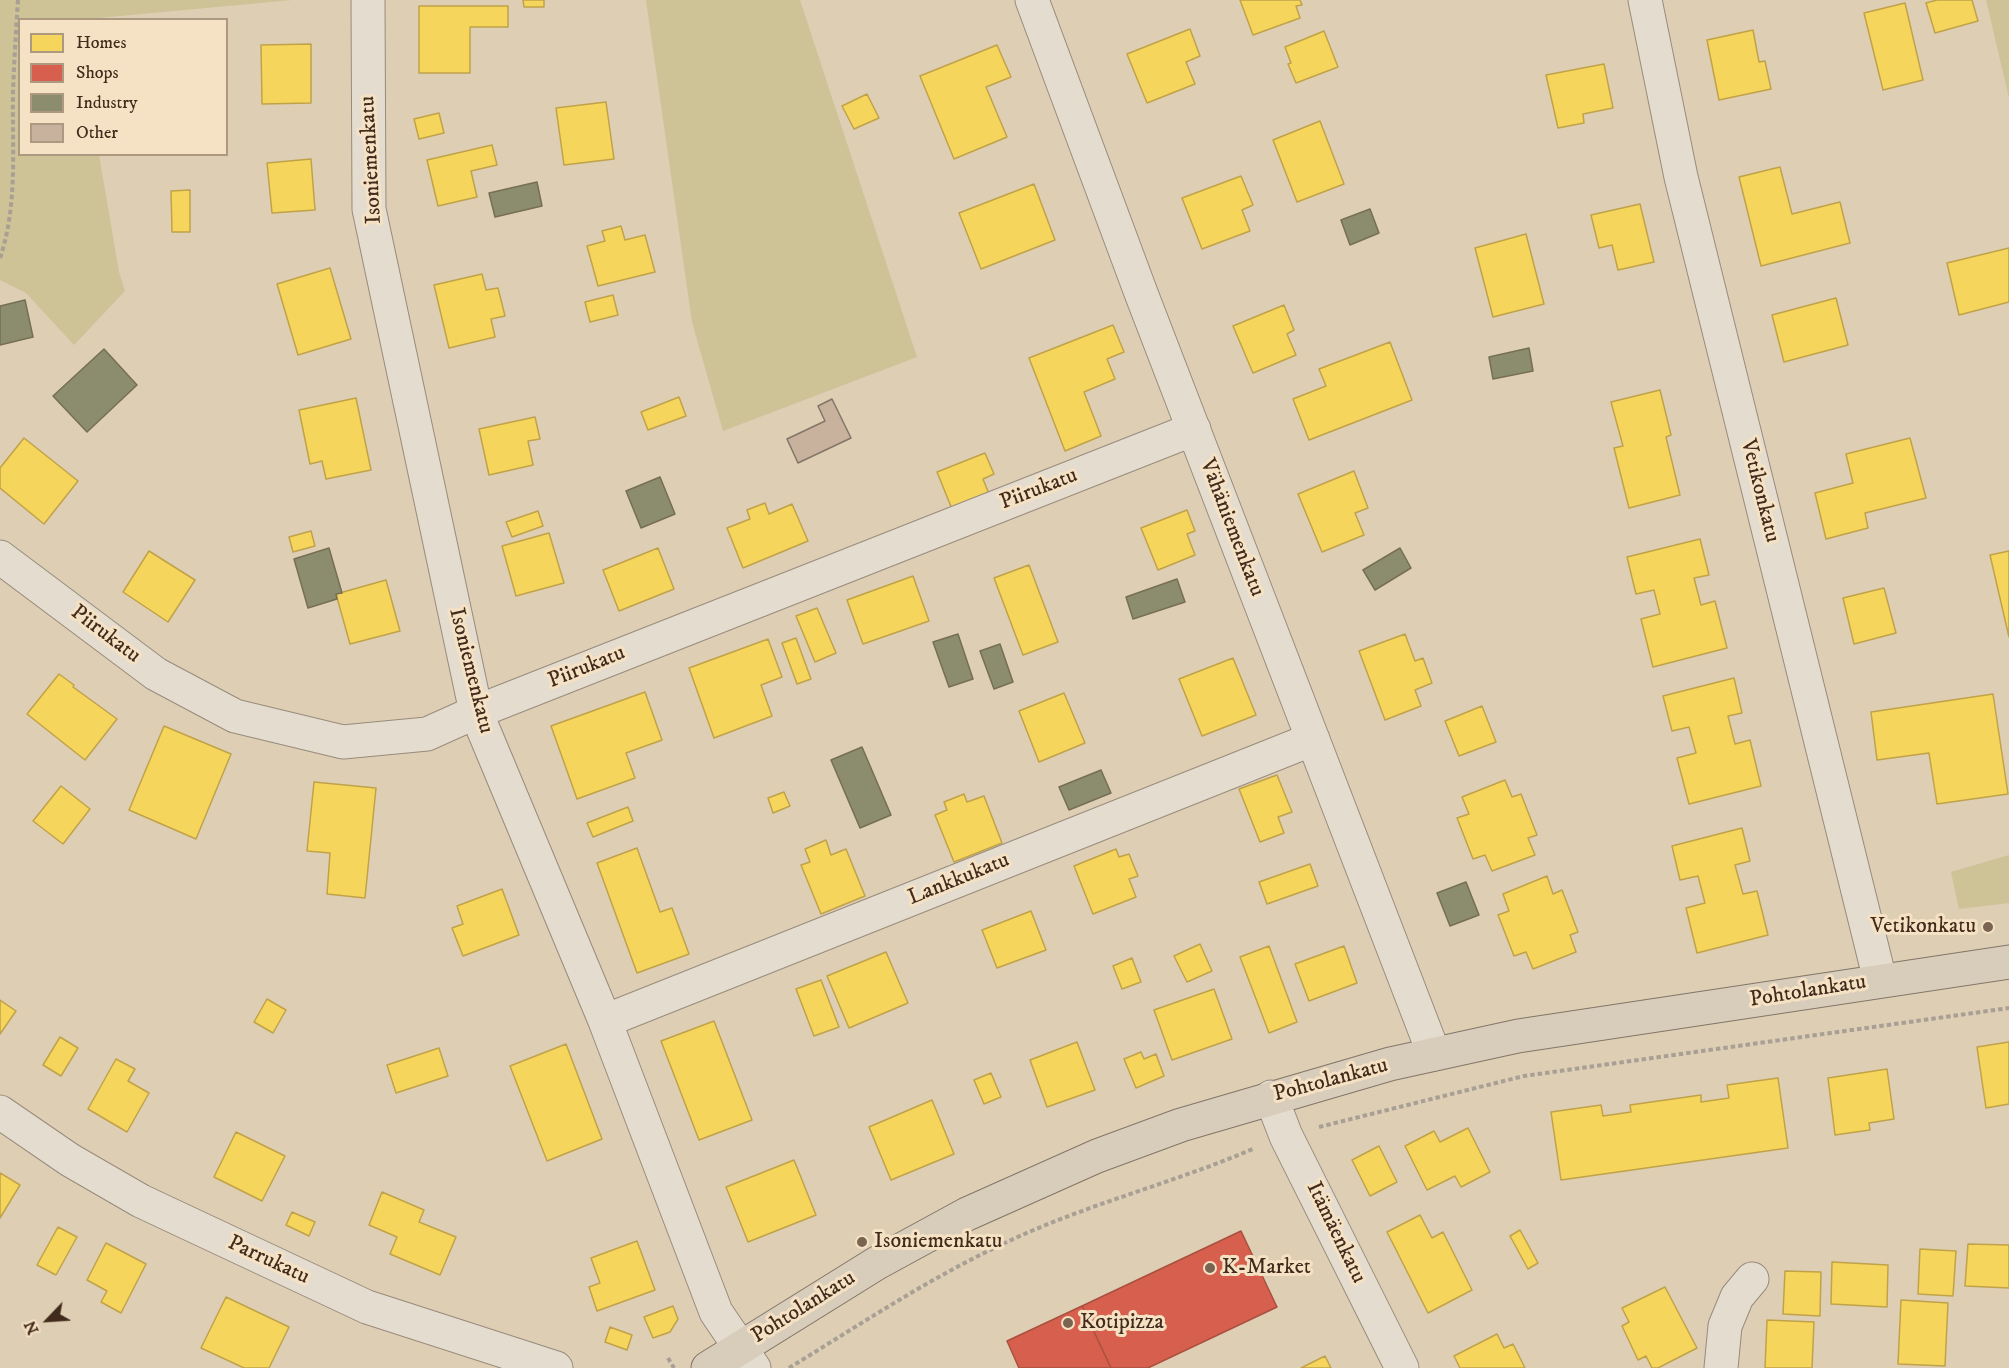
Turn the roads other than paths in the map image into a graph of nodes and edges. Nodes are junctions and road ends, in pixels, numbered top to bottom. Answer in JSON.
{"nodes":[{"id":1,"x":368,"y":0,"type":"edge"},
{"id":2,"x":1032,"y":0,"type":"edge"},
{"id":3,"x":1645,"y":0,"type":"edge"},
{"id":4,"x":1194,"y":429,"type":"junction"},
{"id":5,"x":0,"y":558,"type":"edge"},
{"id":6,"x":476,"y":712,"type":"junction"},
{"id":7,"x":1312,"y":740,"type":"junction"},
{"id":8,"x":2009,"y":962,"type":"edge"},
{"id":9,"x":1880,"y":980,"type":"junction"},
{"id":10,"x":605,"y":1021,"type":"junction"},
{"id":11,"x":1434,"y":1054,"type":"junction"},
{"id":12,"x":1271,"y":1097,"type":"junction"},
{"id":13,"x":0,"y":1112,"type":"edge"},
{"id":14,"x":1752,"y":1279,"type":"dead end"},
{"id":15,"x":747,"y":1358,"type":"edge"},
{"id":16,"x":556,"y":1368,"type":"edge"},
{"id":17,"x":708,"y":1368,"type":"edge"},
{"id":18,"x":1402,"y":1368,"type":"edge"},
{"id":19,"x":1721,"y":1368,"type":"edge"}],
"edges":[{"from":1,"to":6,"type":"street","name":"Isoniemenkatu"},
{"from":2,"to":4,"type":"street","name":"Vähäniemenkatu"},
{"from":3,"to":9,"type":"street","name":"Vetikonkatu"},
{"from":4,"to":6,"type":"street","name":"Piirukatu"},
{"from":4,"to":7,"type":"street","name":"Vähäniemenkatu"},
{"from":5,"to":6,"type":"street","name":"Piirukatu"},
{"from":6,"to":10,"type":"street","name":"Isoniemenkatu"},
{"from":7,"to":10,"type":"street","name":"Lankkukatu"},
{"from":7,"to":11,"type":"street","name":"Vähäniemenkatu"},
{"from":8,"to":9,"type":"main road","name":"Pohtolankatu"},
{"from":9,"to":11,"type":"main road","name":"Pohtolankatu"},
{"from":10,"to":15,"type":"street","name":"Isoniemenkatu"},
{"from":11,"to":12,"type":"main road","name":"Pohtolankatu"},
{"from":12,"to":15,"type":"main road","name":"Pohtolankatu"},
{"from":12,"to":18,"type":"street","name":"Itämäenkatu"},
{"from":13,"to":16,"type":"street","name":"Parrukatu"},
{"from":14,"to":19,"type":"street"},
{"from":15,"to":17,"type":"main road","name":"Pohtolankatu"}]}
